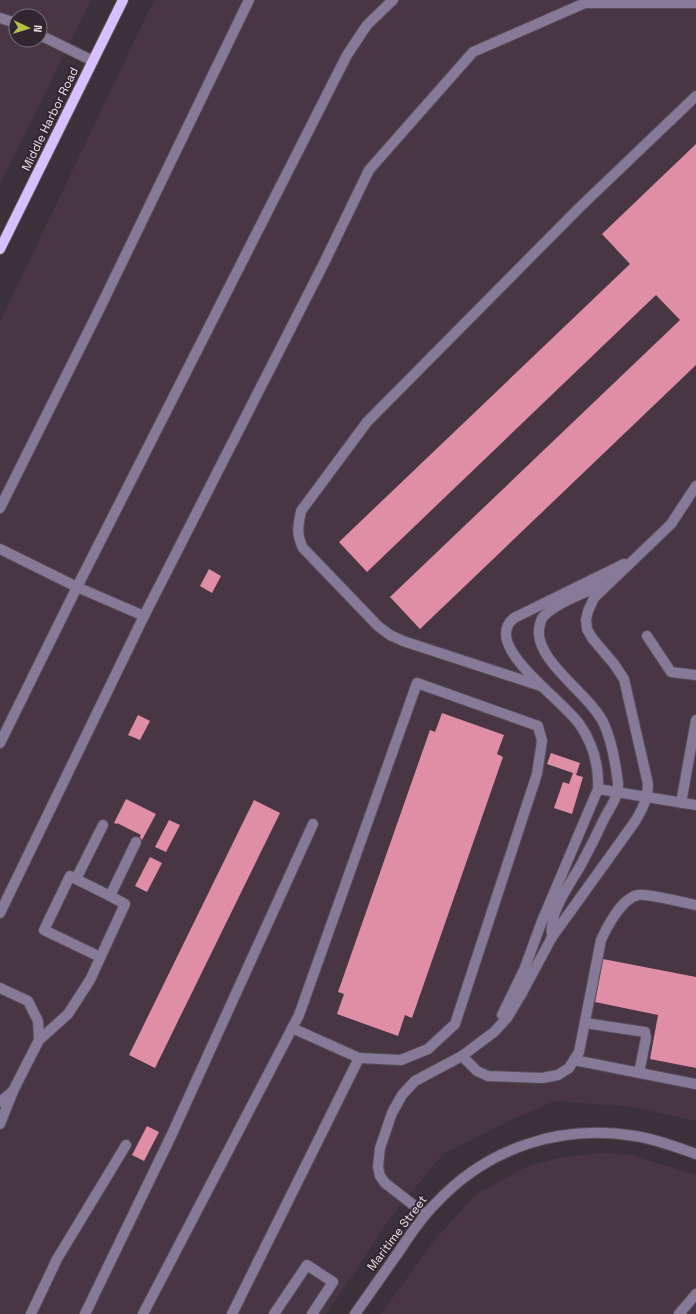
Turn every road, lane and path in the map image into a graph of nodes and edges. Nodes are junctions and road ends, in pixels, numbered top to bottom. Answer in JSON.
{"nodes":[{"id":1,"x":123,"y":0,"type":"edge"},
{"id":2,"x":249,"y":0,"type":"edge"},
{"id":3,"x":393,"y":0,"type":"edge"},
{"id":4,"x":696,"y":3,"type":"edge"},
{"id":5,"x":48,"y":39,"type":"edge"},
{"id":6,"x":93,"y":61,"type":"junction"},
{"id":7,"x":696,"y":96,"type":"edge"},
{"id":8,"x":0,"y":249,"type":"edge"},
{"id":9,"x":696,"y":486,"type":"edge"},
{"id":10,"x":0,"y":508,"type":"edge"},
{"id":11,"x":0,"y":549,"type":"edge"},
{"id":12,"x":646,"y":549,"type":"junction"},
{"id":13,"x":613,"y":579,"type":"junction"},
{"id":14,"x":77,"y":587,"type":"junction"},
{"id":15,"x":144,"y":616,"type":"junction"},
{"id":16,"x":647,"y":636,"type":"dead end"},
{"id":17,"x":696,"y":675,"type":"edge"},
{"id":18,"x":541,"y":686,"type":"junction"},
{"id":19,"x":696,"y":720,"type":"edge"},
{"id":20,"x":0,"y":742,"type":"edge"},
{"id":21,"x":598,"y":789,"type":"junction"},
{"id":22,"x":618,"y":792,"type":"junction"},
{"id":23,"x":647,"y":797,"type":"junction"},
{"id":24,"x":681,"y":803,"type":"junction"},
{"id":25,"x":696,"y":805,"type":"edge"},
{"id":26,"x":313,"y":824,"type":"dead end"},
{"id":27,"x":103,"y":825,"type":"dead end"},
{"id":28,"x":136,"y":842,"type":"dead end"},
{"id":29,"x":76,"y":879,"type":"junction"},
{"id":30,"x":110,"y":896,"type":"junction"},
{"id":31,"x":696,"y":905,"type":"edge"},
{"id":32,"x":0,"y":913,"type":"edge"},
{"id":33,"x":552,"y":938,"type":"junction"},
{"id":34,"x":100,"y":957,"type":"junction"},
{"id":35,"x":0,"y":988,"type":"edge"},
{"id":36,"x":585,"y":1023,"type":"junction"},
{"id":37,"x":292,"y":1028,"type":"junction"},
{"id":38,"x":494,"y":1032,"type":"junction"},
{"id":39,"x":39,"y":1040,"type":"junction"},
{"id":40,"x":462,"y":1056,"type":"junction"},
{"id":41,"x":359,"y":1058,"type":"junction"},
{"id":42,"x":574,"y":1060,"type":"junction"},
{"id":43,"x":639,"y":1073,"type":"junction"},
{"id":44,"x":696,"y":1084,"type":"edge"},
{"id":45,"x":14,"y":1090,"type":"junction"},
{"id":46,"x":0,"y":1102,"type":"edge"},
{"id":47,"x":0,"y":1124,"type":"edge"},
{"id":48,"x":126,"y":1144,"type":"dead end"},
{"id":49,"x":696,"y":1154,"type":"edge"},
{"id":50,"x":425,"y":1214,"type":"junction"},
{"id":51,"x":696,"y":1294,"type":"edge"},
{"id":52,"x":31,"y":1314,"type":"edge"},
{"id":53,"x":85,"y":1314,"type":"edge"},
{"id":54,"x":143,"y":1314,"type":"edge"},
{"id":55,"x":232,"y":1314,"type":"edge"},
{"id":56,"x":274,"y":1314,"type":"edge"},
{"id":57,"x":312,"y":1314,"type":"edge"},
{"id":58,"x":355,"y":1314,"type":"edge"},
{"id":59,"x":679,"y":1314,"type":"edge"}],
"edges":[{"from":1,"to":6,"type":"main road","name":"Middle Harbor Road"},
{"from":2,"to":10,"type":"street"},
{"from":3,"to":14,"type":"street"},
{"from":4,"to":15,"type":"street"},
{"from":5,"to":6,"type":"street"},
{"from":6,"to":8,"type":"main road","name":"Middle Harbor Road"},
{"from":7,"to":18,"type":"street"},
{"from":9,"to":12,"type":"street"},
{"from":11,"to":14,"type":"street"},
{"from":12,"to":13,"type":"street"},
{"from":12,"to":18,"type":"street"},
{"from":13,"to":22,"type":"street"},
{"from":13,"to":23,"type":"street"},
{"from":14,"to":15,"type":"street"},
{"from":14,"to":20,"type":"street"},
{"from":15,"to":32,"type":"street"},
{"from":16,"to":17,"type":"street"},
{"from":18,"to":21,"type":"street"},
{"from":19,"to":24,"type":"street"},
{"from":21,"to":22,"type":"street"},
{"from":21,"to":38,"type":"street"},
{"from":22,"to":23,"type":"street"},
{"from":22,"to":33,"type":"street"},
{"from":23,"to":24,"type":"street"},
{"from":23,"to":33,"type":"street"},
{"from":24,"to":25,"type":"street"},
{"from":26,"to":53,"type":"street"},
{"from":27,"to":29,"type":"street"},
{"from":28,"to":30,"type":"street"},
{"from":29,"to":30,"type":"street"},
{"from":29,"to":34,"type":"street"},
{"from":30,"to":34,"type":"street"},
{"from":31,"to":36,"type":"street"},
{"from":33,"to":38,"type":"street"},
{"from":34,"to":39,"type":"street"},
{"from":35,"to":39,"type":"street"},
{"from":36,"to":42,"type":"street"},
{"from":36,"to":43,"type":"street"},
{"from":37,"to":41,"type":"street"},
{"from":37,"to":41,"type":"street"},
{"from":37,"to":54,"type":"street"},
{"from":38,"to":40,"type":"street"},
{"from":39,"to":45,"type":"street"},
{"from":40,"to":42,"type":"street"},
{"from":40,"to":50,"type":"street"},
{"from":41,"to":55,"type":"street"},
{"from":42,"to":43,"type":"street"},
{"from":43,"to":44,"type":"street"},
{"from":45,"to":46,"type":"street"},
{"from":45,"to":47,"type":"street"},
{"from":48,"to":52,"type":"street"},
{"from":49,"to":50,"type":"street","name":"Maritime Street"},
{"from":50,"to":58,"type":"street","name":"Maritime Street"},
{"from":51,"to":59,"type":"street"},
{"from":56,"to":57,"type":"street"}]}
